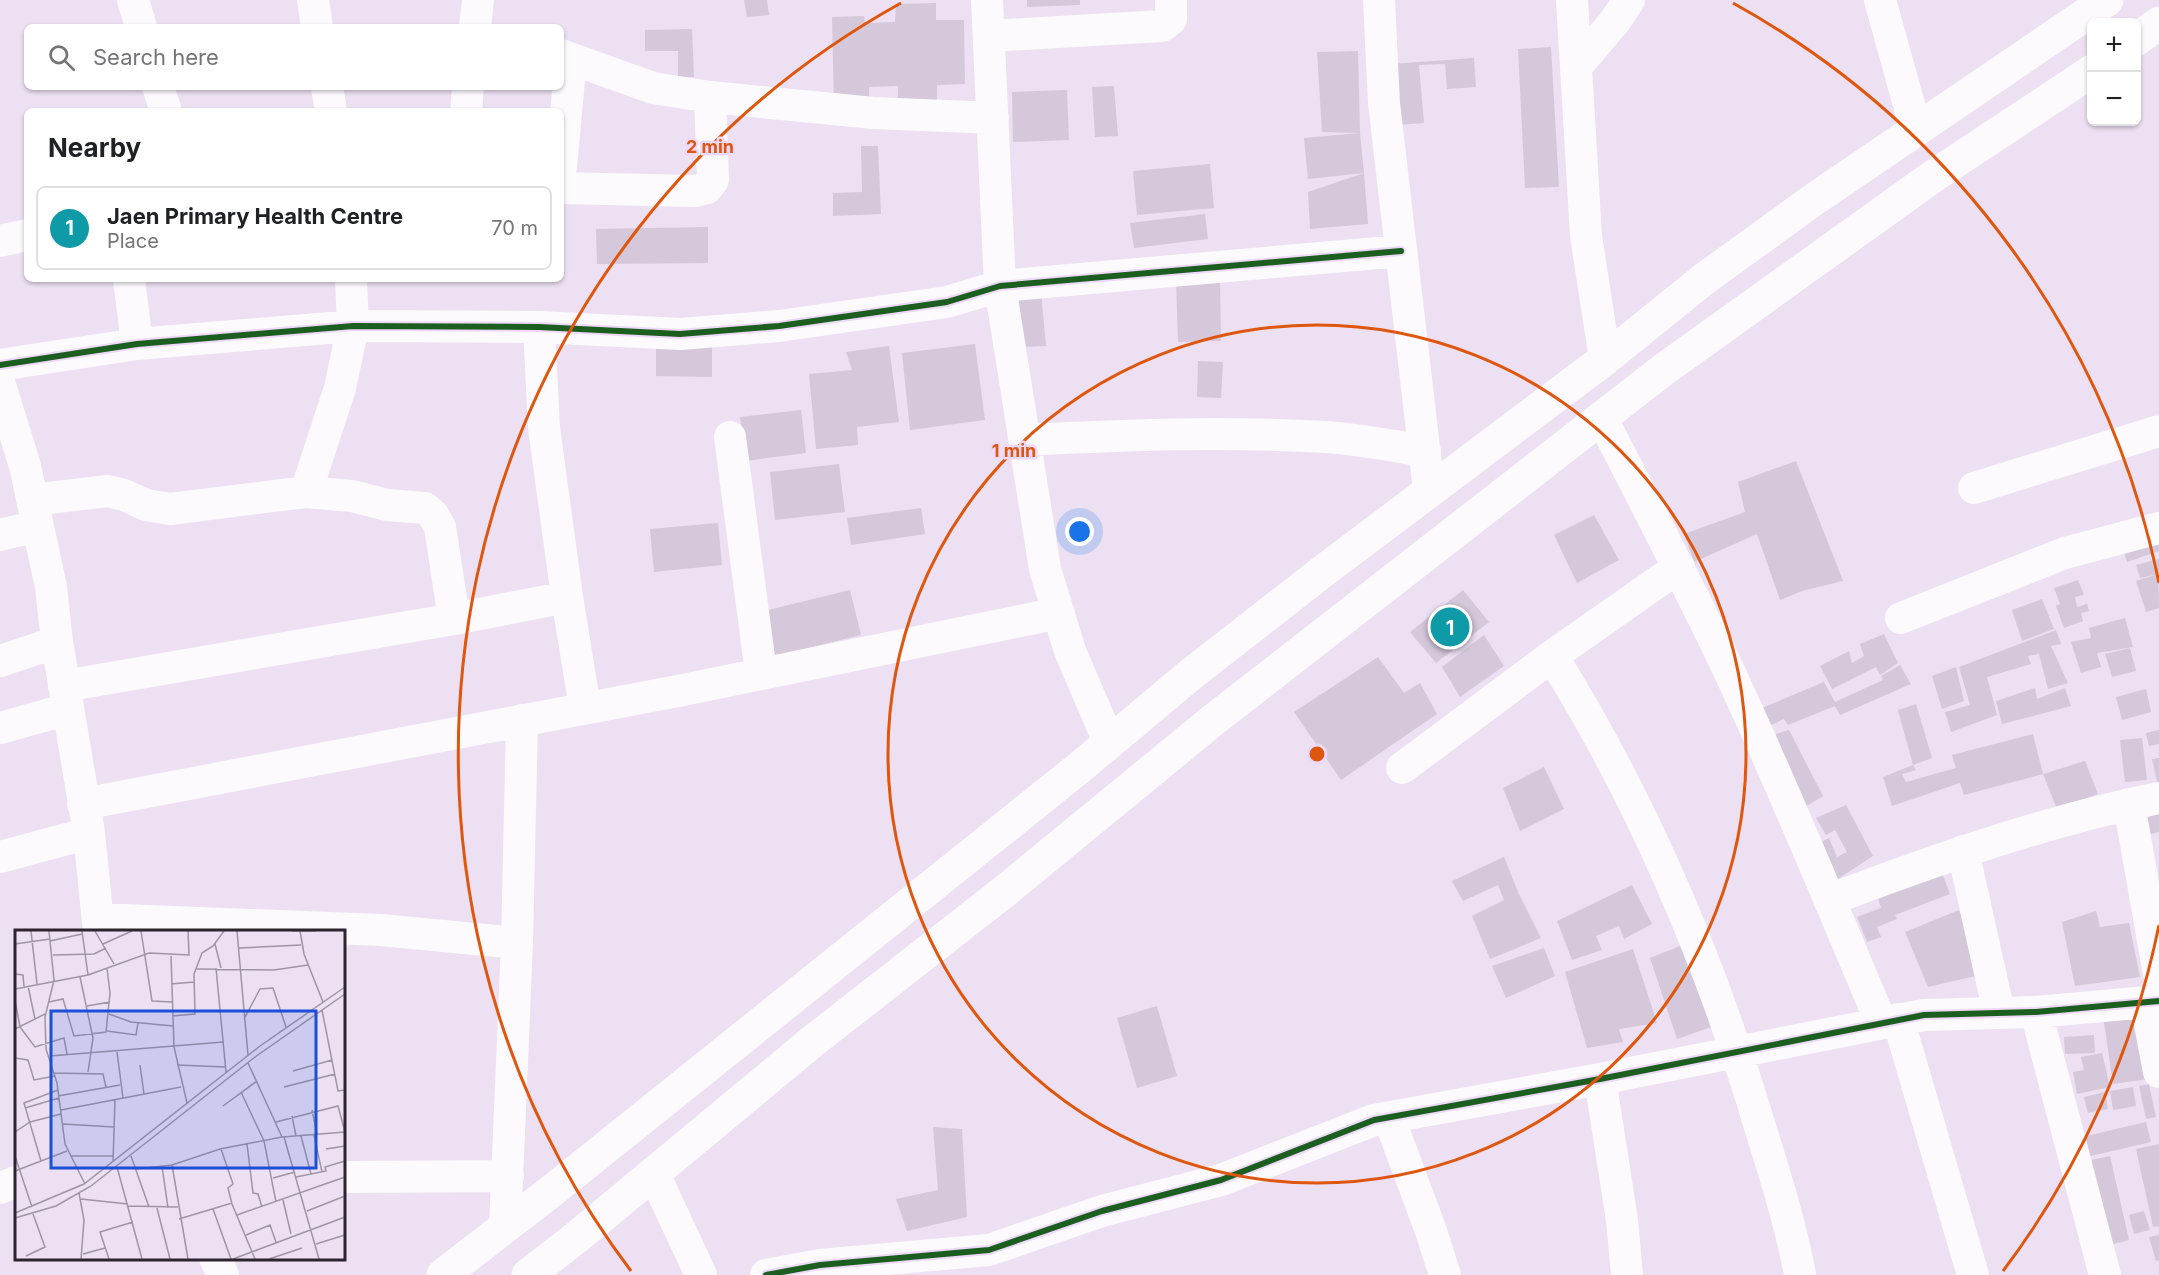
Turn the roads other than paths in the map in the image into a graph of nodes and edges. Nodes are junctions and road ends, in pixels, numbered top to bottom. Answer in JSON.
{"nodes":[{"id":1,"x":133,"y":0,"type":"edge"},
{"id":2,"x":313,"y":0,"type":"edge"},
{"id":3,"x":987,"y":0,"type":"edge"},
{"id":4,"x":1171,"y":0,"type":"edge"},
{"id":5,"x":1379,"y":0,"type":"edge"},
{"id":6,"x":1572,"y":0,"type":"edge"},
{"id":7,"x":1629,"y":0,"type":"edge"},
{"id":8,"x":1880,"y":0,"type":"edge"},
{"id":9,"x":2107,"y":0,"type":"edge"},
{"id":10,"x":2159,"y":23,"type":"edge"},
{"id":11,"x":140,"y":24,"type":"edge"},
{"id":12,"x":317,"y":24,"type":"edge"},
{"id":13,"x":989,"y":36,"type":"junction"},
{"id":14,"x":2141,"y":36,"type":"edge"},
{"id":15,"x":566,"y":57,"type":"edge"},
{"id":16,"x":1576,"y":67,"type":"junction"},
{"id":17,"x":2090,"y":72,"type":"edge"},
{"id":18,"x":160,"y":90,"type":"edge"},
{"id":19,"x":328,"y":90,"type":"edge"},
{"id":20,"x":468,"y":90,"type":"edge"},
{"id":21,"x":710,"y":97,"type":"junction"},
{"id":22,"x":165,"y":108,"type":"edge"},
{"id":23,"x":330,"y":108,"type":"edge"},
{"id":24,"x":466,"y":108,"type":"edge"},
{"id":25,"x":564,"y":108,"type":"edge"},
{"id":26,"x":993,"y":118,"type":"junction"},
{"id":27,"x":1916,"y":129,"type":"junction"},
{"id":28,"x":564,"y":188,"type":"edge"},
{"id":29,"x":24,"y":235,"type":"edge"},
{"id":30,"x":0,"y":242,"type":"edge"},
{"id":31,"x":1401,"y":251,"type":"junction"},
{"id":32,"x":129,"y":282,"type":"edge"},
{"id":33,"x":351,"y":282,"type":"edge"},
{"id":34,"x":1000,"y":286,"type":"junction"},
{"id":35,"x":353,"y":326,"type":"junction"},
{"id":36,"x":539,"y":327,"type":"junction"},
{"id":37,"x":137,"y":344,"type":"junction"},
{"id":38,"x":1605,"y":359,"type":"junction"},
{"id":39,"x":0,"y":365,"type":"edge"},
{"id":40,"x":0,"y":385,"type":"edge"},
{"id":41,"x":1602,"y":419,"type":"junction"},
{"id":42,"x":2159,"y":431,"type":"edge"},
{"id":43,"x":730,"y":437,"type":"dead end"},
{"id":44,"x":1025,"y":440,"type":"junction"},
{"id":45,"x":1425,"y":451,"type":"junction"},
{"id":46,"x":1974,"y":488,"type":"dead end"},
{"id":47,"x":1429,"y":491,"type":"junction"},
{"id":48,"x":306,"y":492,"type":"junction"},
{"id":49,"x":35,"y":513,"type":"junction"},
{"id":50,"x":2159,"y":528,"type":"edge"},
{"id":51,"x":0,"y":535,"type":"edge"},
{"id":52,"x":1679,"y":567,"type":"junction"},
{"id":53,"x":567,"y":597,"type":"junction"},
{"id":54,"x":1059,"y":613,"type":"junction"},
{"id":55,"x":1901,"y":618,"type":"dead end"},
{"id":56,"x":454,"y":619,"type":"junction"},
{"id":57,"x":57,"y":642,"type":"junction"},
{"id":58,"x":1552,"y":656,"type":"junction"},
{"id":59,"x":0,"y":661,"type":"edge"},
{"id":60,"x":761,"y":673,"type":"junction"},
{"id":61,"x":66,"y":698,"type":"junction"},
{"id":62,"x":585,"y":708,"type":"junction"},
{"id":63,"x":522,"y":720,"type":"junction"},
{"id":64,"x":0,"y":728,"type":"edge"},
{"id":65,"x":1109,"y":742,"type":"junction"},
{"id":66,"x":1402,"y":768,"type":"dead end"},
{"id":67,"x":2159,"y":798,"type":"edge"},
{"id":68,"x":2129,"y":804,"type":"junction"},
{"id":69,"x":86,"y":818,"type":"junction"},
{"id":70,"x":1963,"y":851,"type":"junction"},
{"id":71,"x":0,"y":857,"type":"edge"},
{"id":72,"x":1829,"y":900,"type":"junction"},
{"id":73,"x":99,"y":925,"type":"edge"},
{"id":74,"x":343,"y":930,"type":"edge"},
{"id":75,"x":345,"y":930,"type":"edge"},
{"id":76,"x":517,"y":944,"type":"junction"},
{"id":77,"x":2159,"y":974,"type":"edge"},
{"id":78,"x":2153,"y":1002,"type":"edge"},
{"id":79,"x":2036,"y":1012,"type":"junction"},
{"id":80,"x":2000,"y":1013,"type":"junction"},
{"id":81,"x":1889,"y":1020,"type":"junction"},
{"id":82,"x":1738,"y":1051,"type":"junction"},
{"id":83,"x":2159,"y":1072,"type":"edge"},
{"id":84,"x":1600,"y":1079,"type":"junction"},
{"id":85,"x":1389,"y":1118,"type":"junction"},
{"id":86,"x":654,"y":1174,"type":"junction"},
{"id":87,"x":508,"y":1176,"type":"junction"},
{"id":88,"x":345,"y":1177,"type":"edge"},
{"id":89,"x":15,"y":1182,"type":"edge"},
{"id":90,"x":0,"y":1188,"type":"edge"},
{"id":91,"x":505,"y":1227,"type":"junction"},
{"id":92,"x":216,"y":1260,"type":"edge"},
{"id":93,"x":991,"y":1262,"type":"edge"},
{"id":94,"x":907,"y":1266,"type":"edge"},
{"id":95,"x":538,"y":1271,"type":"edge"},
{"id":96,"x":223,"y":1275,"type":"edge"},
{"id":97,"x":443,"y":1275,"type":"edge"},
{"id":98,"x":702,"y":1275,"type":"edge"},
{"id":99,"x":766,"y":1275,"type":"edge"},
{"id":100,"x":1445,"y":1275,"type":"edge"},
{"id":101,"x":1627,"y":1275,"type":"edge"},
{"id":102,"x":1800,"y":1275,"type":"edge"},
{"id":103,"x":1973,"y":1275,"type":"edge"},
{"id":104,"x":2105,"y":1275,"type":"edge"}],
"edges":[{"from":1,"to":11,"type":"street"},
{"from":2,"to":12,"type":"street"},
{"from":3,"to":13,"type":"street"},
{"from":4,"to":13,"type":"street"},
{"from":5,"to":31,"type":"street"},
{"from":6,"to":16,"type":"street"},
{"from":7,"to":16,"type":"street"},
{"from":8,"to":27,"type":"street"},
{"from":9,"to":27,"type":"main road"},
{"from":10,"to":14,"type":"main road"},
{"from":13,"to":26,"type":"street"},
{"from":15,"to":21,"type":"street"},
{"from":15,"to":25,"type":"street"},
{"from":16,"to":38,"type":"street"},
{"from":17,"to":41,"type":"main road"},
{"from":18,"to":22,"type":"street"},
{"from":19,"to":23,"type":"street"},
{"from":20,"to":24,"type":"street"},
{"from":21,"to":26,"type":"street"},
{"from":21,"to":28,"type":"street"},
{"from":26,"to":34,"type":"street"},
{"from":27,"to":38,"type":"main road"},
{"from":29,"to":30,"type":"street"},
{"from":31,"to":34,"type":"street"},
{"from":31,"to":45,"type":"street"},
{"from":32,"to":37,"type":"street"},
{"from":33,"to":35,"type":"street"},
{"from":34,"to":36,"type":"street"},
{"from":34,"to":44,"type":"street"},
{"from":35,"to":36,"type":"street"},
{"from":35,"to":37,"type":"street"},
{"from":35,"to":48,"type":"street"},
{"from":36,"to":53,"type":"street"},
{"from":37,"to":39,"type":"street"},
{"from":38,"to":47,"type":"main road"},
{"from":40,"to":49,"type":"street"},
{"from":41,"to":52,"type":"street"},
{"from":41,"to":86,"type":"main road"},
{"from":42,"to":46,"type":"street"},
{"from":43,"to":60,"type":"street"},
{"from":44,"to":45,"type":"street"},
{"from":44,"to":54,"type":"street"},
{"from":45,"to":47,"type":"street"},
{"from":47,"to":65,"type":"main road"},
{"from":48,"to":49,"type":"street"},
{"from":48,"to":56,"type":"street"},
{"from":49,"to":51,"type":"street"},
{"from":49,"to":57,"type":"street"},
{"from":50,"to":55,"type":"street"},
{"from":52,"to":58,"type":"street"},
{"from":52,"to":72,"type":"street"},
{"from":53,"to":56,"type":"street"},
{"from":53,"to":62,"type":"street"},
{"from":54,"to":60,"type":"street"},
{"from":54,"to":65,"type":"street"},
{"from":56,"to":61,"type":"street"},
{"from":57,"to":59,"type":"street"},
{"from":57,"to":61,"type":"street"},
{"from":58,"to":66,"type":"street"},
{"from":58,"to":82,"type":"street"},
{"from":60,"to":62,"type":"street"},
{"from":61,"to":64,"type":"street"},
{"from":61,"to":69,"type":"street"},
{"from":62,"to":63,"type":"street"},
{"from":63,"to":69,"type":"street"},
{"from":63,"to":76,"type":"street"},
{"from":65,"to":91,"type":"main road"},
{"from":67,"to":68,"type":"street"},
{"from":68,"to":70,"type":"street"},
{"from":68,"to":77,"type":"street"},
{"from":69,"to":71,"type":"street"},
{"from":69,"to":73,"type":"street"},
{"from":70,"to":72,"type":"street"},
{"from":70,"to":80,"type":"street"},
{"from":72,"to":81,"type":"street"},
{"from":73,"to":74,"type":"street"},
{"from":75,"to":76,"type":"street"},
{"from":76,"to":87,"type":"street"},
{"from":78,"to":79,"type":"street"},
{"from":78,"to":83,"type":"street"},
{"from":79,"to":80,"type":"street"},
{"from":79,"to":104,"type":"street"},
{"from":80,"to":81,"type":"street"},
{"from":81,"to":82,"type":"street"},
{"from":81,"to":103,"type":"street"},
{"from":82,"to":84,"type":"street"},
{"from":82,"to":102,"type":"street"},
{"from":84,"to":85,"type":"street"},
{"from":84,"to":101,"type":"street"},
{"from":85,"to":93,"type":"street"},
{"from":85,"to":100,"type":"street"},
{"from":86,"to":95,"type":"main road"},
{"from":86,"to":98,"type":"street"},
{"from":87,"to":88,"type":"street"},
{"from":87,"to":91,"type":"street"},
{"from":89,"to":90,"type":"street"},
{"from":91,"to":97,"type":"main road"},
{"from":92,"to":96,"type":"street"},
{"from":93,"to":94,"type":"street"},
{"from":94,"to":99,"type":"street"}]}
